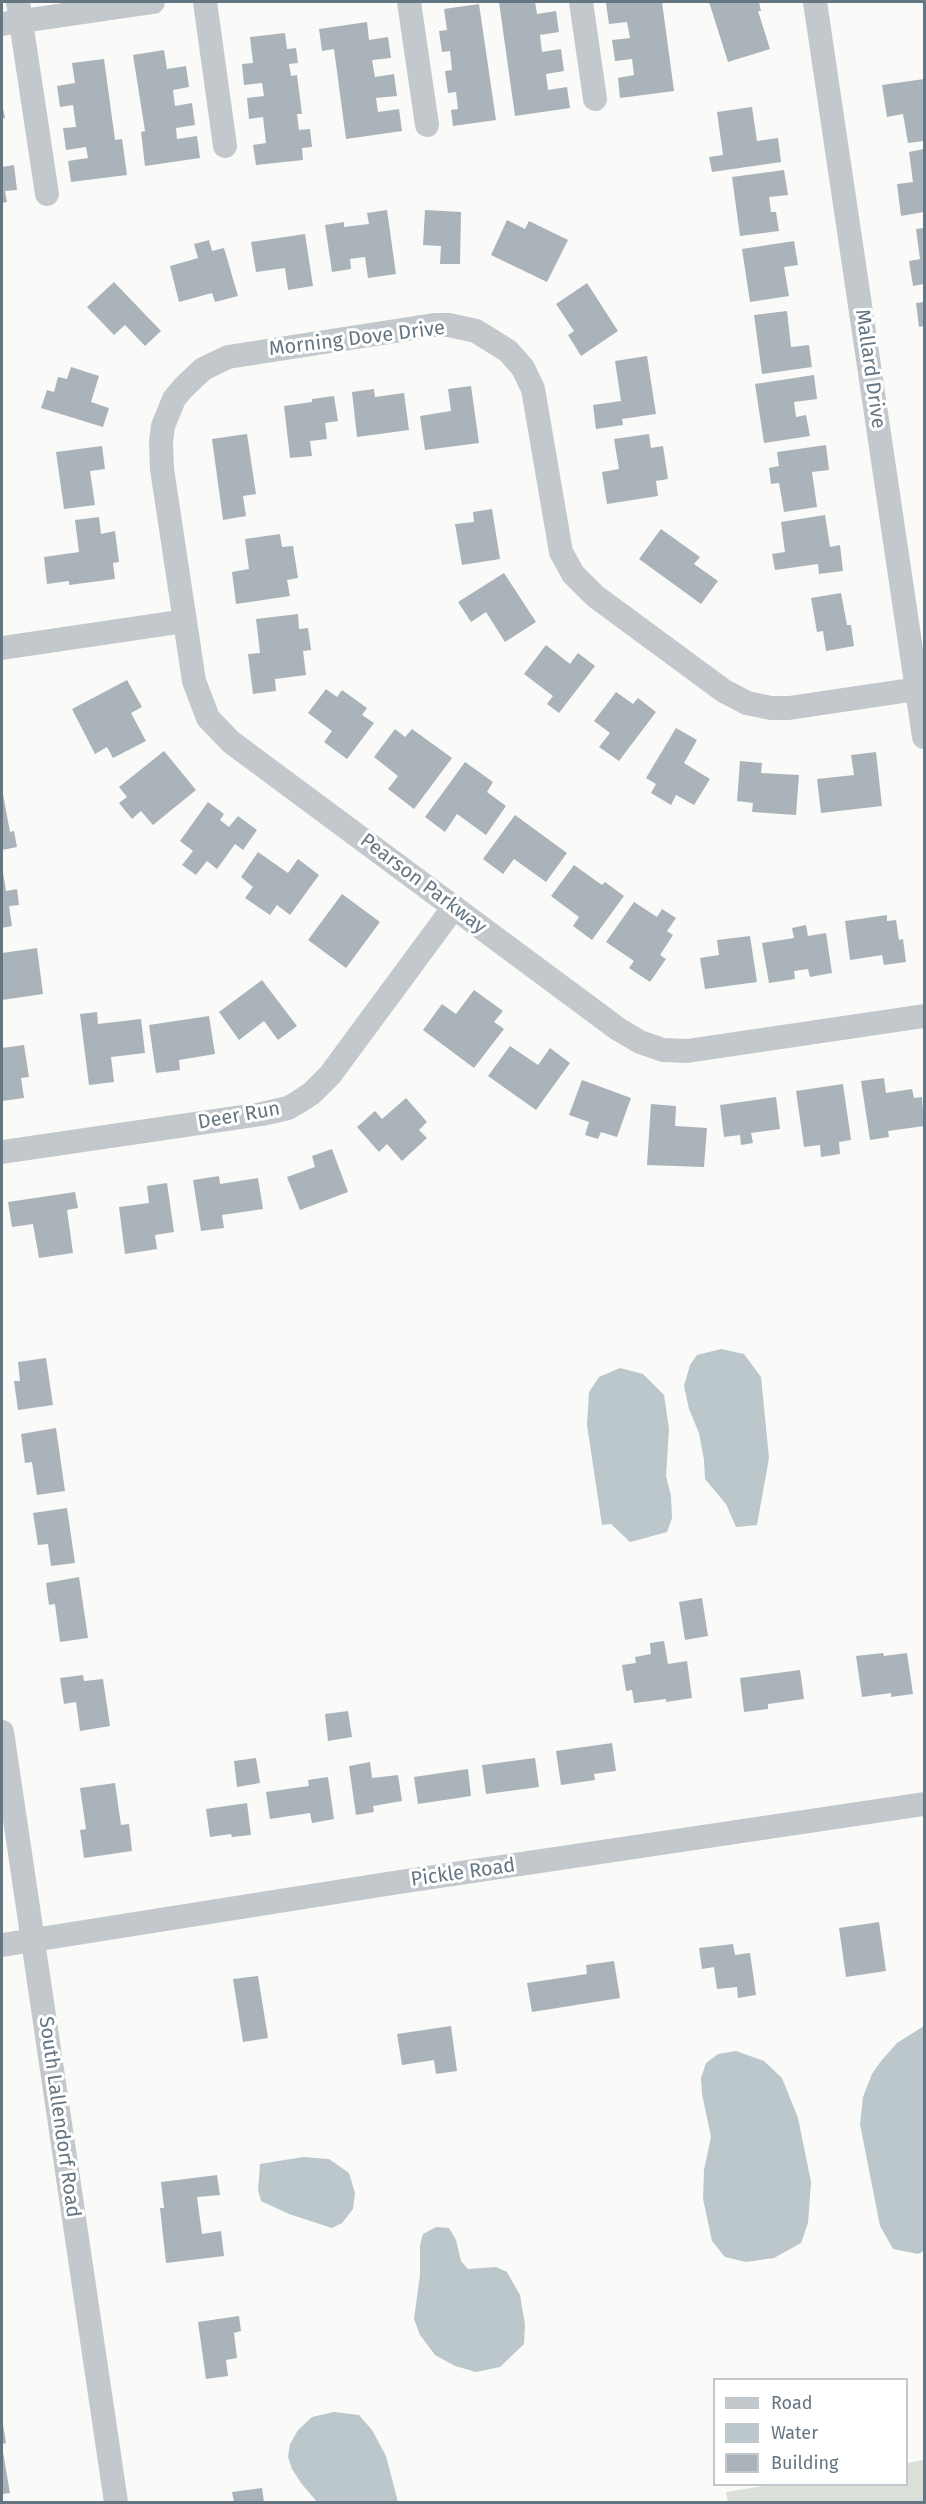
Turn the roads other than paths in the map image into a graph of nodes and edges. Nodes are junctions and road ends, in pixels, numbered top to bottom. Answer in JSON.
{"nodes":[{"id":1,"x":153,"y":2,"type":"edge"},
{"id":2,"x":205,"y":2,"type":"edge"},
{"id":3,"x":409,"y":2,"type":"edge"},
{"id":4,"x":581,"y":2,"type":"edge"},
{"id":5,"x":815,"y":2,"type":"edge"},
{"id":6,"x":13,"y":16,"type":"edge"},
{"id":7,"x":595,"y":99,"type":"dead end"},
{"id":8,"x":427,"y":125,"type":"dead end"},
{"id":9,"x":225,"y":146,"type":"dead end"},
{"id":10,"x":47,"y":194,"type":"dead end"},
{"id":11,"x":185,"y":621,"type":"junction"},
{"id":12,"x":2,"y":648,"type":"edge"},
{"id":13,"x":917,"y":689,"type":"junction"},
{"id":14,"x":924,"y":737,"type":"edge"},
{"id":15,"x":454,"y":907,"type":"junction"},
{"id":16,"x":924,"y":1016,"type":"edge"},
{"id":17,"x":2,"y":1152,"type":"edge"},
{"id":18,"x":2,"y":1732,"type":"edge"},
{"id":19,"x":924,"y":1804,"type":"edge"},
{"id":20,"x":32,"y":1940,"type":"junction"},
{"id":21,"x":2,"y":1945,"type":"edge"},
{"id":22,"x":116,"y":2502,"type":"edge"}],
"edges":[{"from":1,"to":6,"type":"street"},
{"from":2,"to":9,"type":"street"},
{"from":3,"to":8,"type":"street"},
{"from":4,"to":7,"type":"street"},
{"from":5,"to":13,"type":"street","name":"Mallard Drive"},
{"from":6,"to":10,"type":"street"},
{"from":11,"to":12,"type":"street"},
{"from":11,"to":13,"type":"street","name":"Morning Dove Drive"},
{"from":11,"to":15,"type":"street","name":"Pearson Parkway"},
{"from":13,"to":14,"type":"street","name":"Mallard Drive"},
{"from":15,"to":16,"type":"street","name":"Pearson Parkway"},
{"from":15,"to":17,"type":"street","name":"Deer Run"},
{"from":18,"to":20,"type":"street","name":"South Lallendorf Road"},
{"from":19,"to":20,"type":"street","name":"Pickle Road"},
{"from":20,"to":21,"type":"street","name":"Pickle Road"},
{"from":20,"to":22,"type":"street","name":"South Lallendorf Road"}]}
